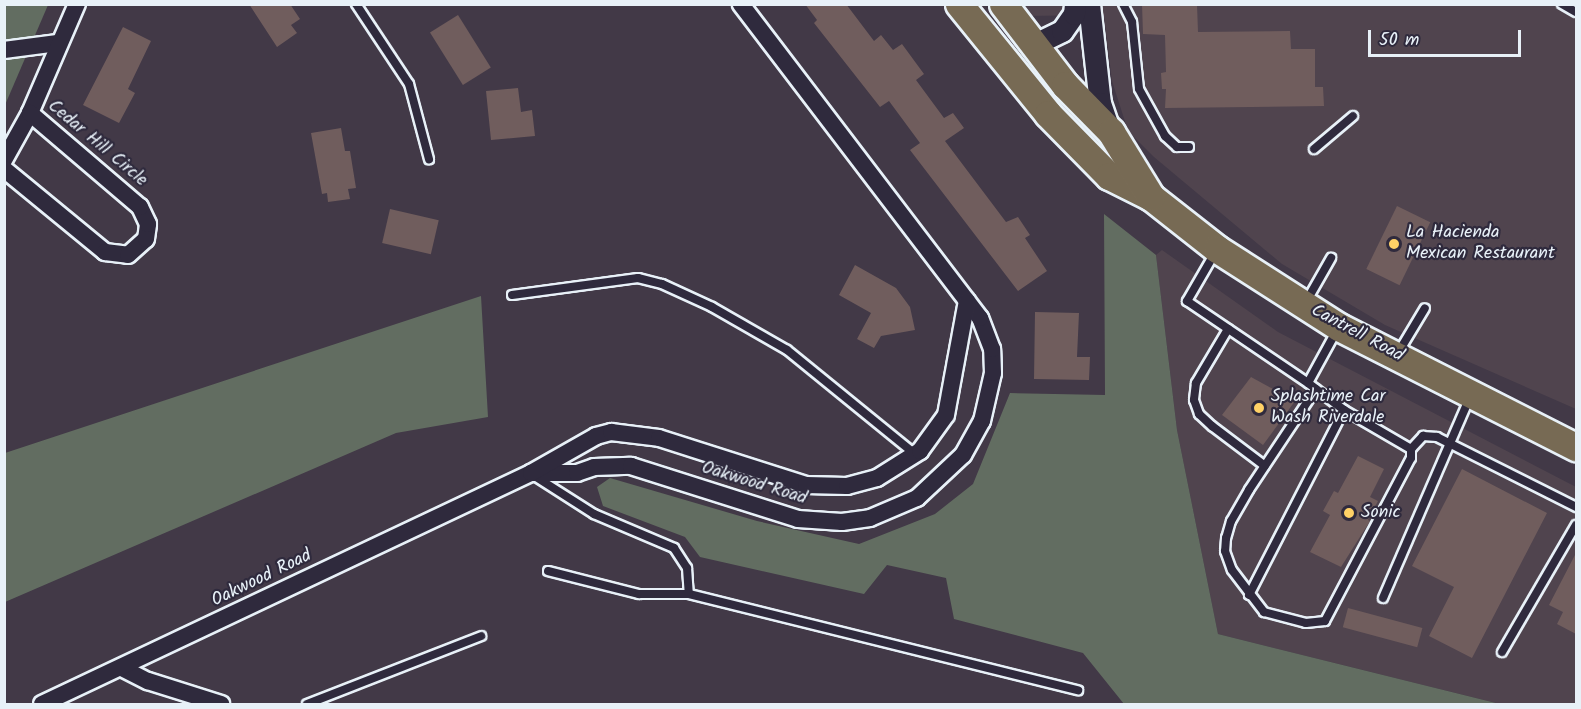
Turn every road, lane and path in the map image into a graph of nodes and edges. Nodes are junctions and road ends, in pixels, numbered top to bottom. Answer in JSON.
{"nodes":[{"id":1,"x":77,"y":4,"type":"edge"},
{"id":2,"x":356,"y":4,"type":"edge"},
{"id":3,"x":741,"y":4,"type":"edge"},
{"id":4,"x":959,"y":4,"type":"edge"},
{"id":5,"x":1003,"y":4,"type":"edge"},
{"id":6,"x":1075,"y":4,"type":"edge"},
{"id":7,"x":1089,"y":4,"type":"edge"},
{"id":8,"x":1123,"y":4,"type":"edge"},
{"id":9,"x":1562,"y":4,"type":"edge"},
{"id":10,"x":1576,"y":12,"type":"edge"},
{"id":11,"x":58,"y":43,"type":"junction"},
{"id":12,"x":1033,"y":45,"type":"junction"},
{"id":13,"x":4,"y":50,"type":"edge"},
{"id":14,"x":30,"y":113,"type":"junction"},
{"id":15,"x":1353,"y":116,"type":"dead end"},
{"id":16,"x":1111,"y":132,"type":"junction"},
{"id":17,"x":1189,"y":147,"type":"dead end"},
{"id":18,"x":1314,"y":149,"type":"dead end"},
{"id":19,"x":429,"y":159,"type":"dead end"},
{"id":20,"x":4,"y":160,"type":"edge"},
{"id":21,"x":4,"y":169,"type":"edge"},
{"id":22,"x":1151,"y":197,"type":"junction"},
{"id":23,"x":1217,"y":249,"type":"junction"},
{"id":24,"x":1331,"y":258,"type":"dead end"},
{"id":25,"x":512,"y":295,"type":"dead end"},
{"id":26,"x":967,"y":302,"type":"junction"},
{"id":27,"x":1304,"y":305,"type":"junction"},
{"id":28,"x":1425,"y":308,"type":"dead end"},
{"id":29,"x":1339,"y":327,"type":"junction"},
{"id":30,"x":1228,"y":329,"type":"junction"},
{"id":31,"x":1396,"y":356,"type":"junction"},
{"id":32,"x":1308,"y":383,"type":"junction"},
{"id":33,"x":1316,"y":389,"type":"junction"},
{"id":34,"x":1471,"y":393,"type":"junction"},
{"id":35,"x":1344,"y":410,"type":"junction"},
{"id":36,"x":1451,"y":444,"type":"junction"},
{"id":37,"x":1576,"y":447,"type":"edge"},
{"id":38,"x":1411,"y":449,"type":"junction"},
{"id":39,"x":915,"y":455,"type":"junction"},
{"id":40,"x":1265,"y":466,"type":"junction"},
{"id":41,"x":531,"y":473,"type":"junction"},
{"id":42,"x":1576,"y":507,"type":"edge"},
{"id":43,"x":1576,"y":525,"type":"edge"},
{"id":44,"x":548,"y":572,"type":"dead end"},
{"id":45,"x":689,"y":594,"type":"junction"},
{"id":46,"x":1249,"y":595,"type":"junction"},
{"id":47,"x":1383,"y":598,"type":"dead end"},
{"id":48,"x":481,"y":636,"type":"dead end"},
{"id":49,"x":1502,"y":652,"type":"dead end"},
{"id":50,"x":124,"y":669,"type":"junction"},
{"id":51,"x":1078,"y":690,"type":"dead end"},
{"id":52,"x":42,"y":705,"type":"edge"},
{"id":53,"x":221,"y":705,"type":"edge"},
{"id":54,"x":307,"y":705,"type":"edge"}],
"edges":[{"from":1,"to":11,"type":"street"},
{"from":2,"to":19,"type":"lane"},
{"from":3,"to":26,"type":"street","name":"Oakwood Road"},
{"from":4,"to":22,"type":"main road","name":"Cantrell Road"},
{"from":5,"to":12,"type":"main road","name":"Cantrell Road"},
{"from":6,"to":12,"type":"street"},
{"from":7,"to":16,"type":"street"},
{"from":8,"to":17,"type":"lane"},
{"from":9,"to":10,"type":"lane"},
{"from":11,"to":13,"type":"street"},
{"from":11,"to":14,"type":"street"},
{"from":12,"to":16,"type":"main road","name":"Cantrell Road"},
{"from":14,"to":20,"type":"street"},
{"from":14,"to":21,"type":"street","name":"Cedar Hill Circle"},
{"from":15,"to":18,"type":"lane"},
{"from":16,"to":22,"type":"main road","name":"Cantrell Road"},
{"from":22,"to":23,"type":"main road","name":"Cantrell Road"},
{"from":23,"to":27,"type":"main road","name":"Cantrell Road"},
{"from":23,"to":30,"type":"lane"},
{"from":24,"to":27,"type":"lane"},
{"from":25,"to":39,"type":"lane"},
{"from":26,"to":39,"type":"street","name":"Oakwood Road"},
{"from":26,"to":41,"type":"street","name":"Oakwood Road"},
{"from":27,"to":29,"type":"main road","name":"Cantrell Road"},
{"from":28,"to":31,"type":"lane"},
{"from":29,"to":31,"type":"main road","name":"Cantrell Road"},
{"from":29,"to":32,"type":"lane"},
{"from":30,"to":32,"type":"lane"},
{"from":30,"to":40,"type":"lane"},
{"from":31,"to":34,"type":"main road","name":"Cantrell Road"},
{"from":32,"to":33,"type":"lane"},
{"from":33,"to":35,"type":"lane"},
{"from":33,"to":40,"type":"lane"},
{"from":34,"to":36,"type":"lane"},
{"from":34,"to":37,"type":"main road","name":"Cantrell Road"},
{"from":35,"to":38,"type":"lane"},
{"from":35,"to":46,"type":"lane"},
{"from":36,"to":38,"type":"lane"},
{"from":36,"to":42,"type":"lane"},
{"from":36,"to":47,"type":"lane"},
{"from":38,"to":46,"type":"lane"},
{"from":39,"to":41,"type":"street","name":"Oakwood Road"},
{"from":40,"to":46,"type":"lane"},
{"from":41,"to":45,"type":"lane"},
{"from":41,"to":50,"type":"street","name":"Oakwood Road"},
{"from":43,"to":49,"type":"lane"},
{"from":44,"to":45,"type":"lane"},
{"from":45,"to":51,"type":"lane"},
{"from":48,"to":54,"type":"lane"},
{"from":50,"to":52,"type":"street","name":"Oakwood Road"},
{"from":50,"to":53,"type":"street"}]}
